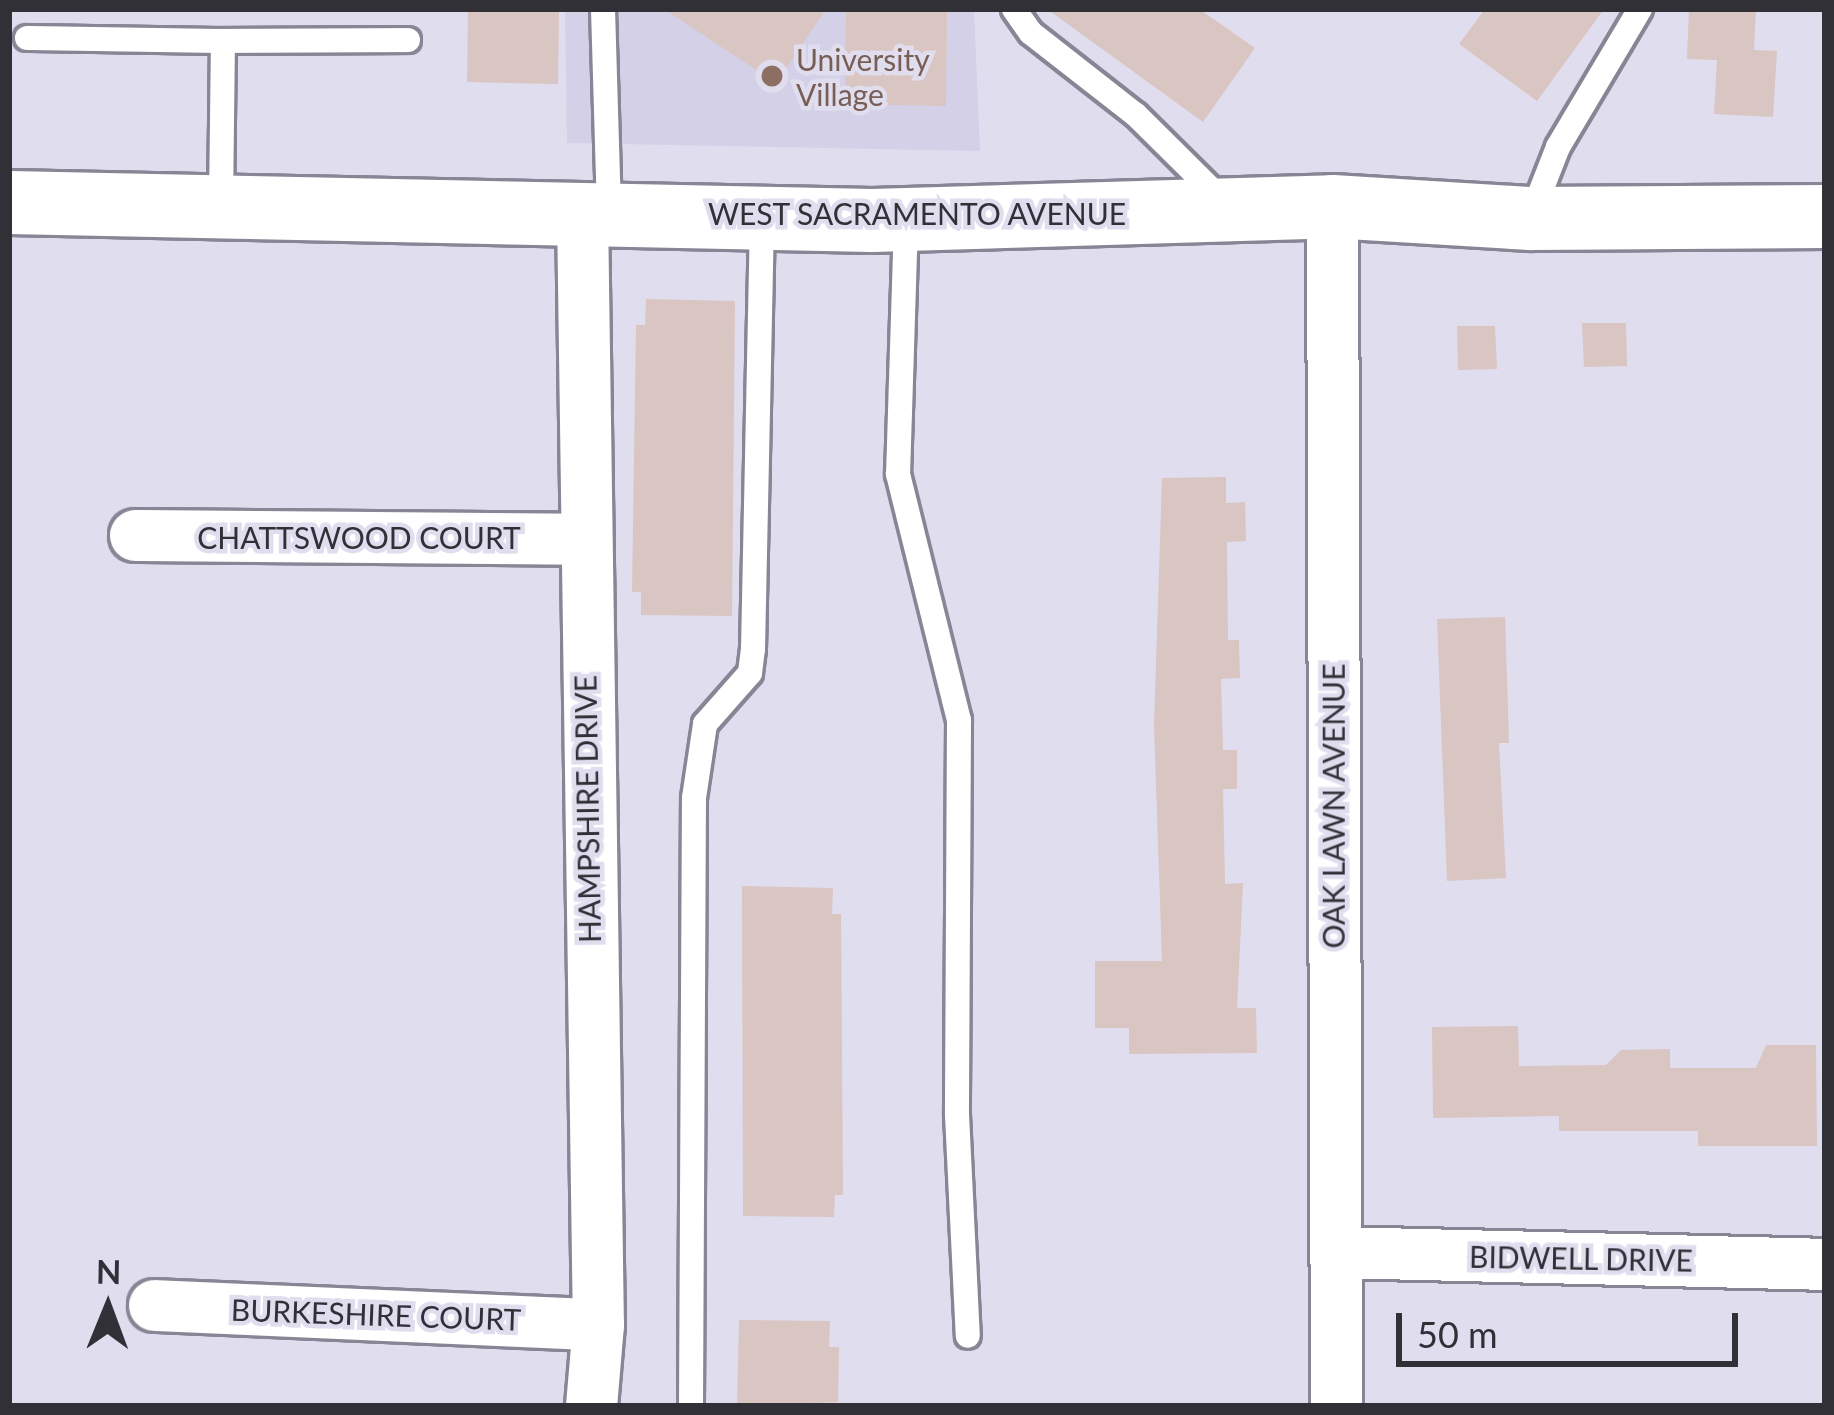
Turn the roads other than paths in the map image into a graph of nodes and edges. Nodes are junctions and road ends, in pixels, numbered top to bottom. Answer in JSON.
{"nodes":[{"id":1,"x":603,"y":9,"type":"edge"},
{"id":2,"x":1014,"y":9,"type":"edge"},
{"id":3,"x":1640,"y":9,"type":"edge"},
{"id":4,"x":27,"y":38,"type":"dead end"},
{"id":5,"x":408,"y":40,"type":"dead end"},
{"id":6,"x":223,"y":41,"type":"junction"},
{"id":7,"x":9,"y":202,"type":"edge"},
{"id":8,"x":221,"y":206,"type":"junction"},
{"id":9,"x":1332,"y":206,"type":"junction"},
{"id":10,"x":1231,"y":209,"type":"junction"},
{"id":11,"x":596,"y":212,"type":"junction"},
{"id":12,"x":1825,"y":216,"type":"edge"},
{"id":13,"x":762,"y":217,"type":"junction"},
{"id":14,"x":1531,"y":218,"type":"junction"},
{"id":15,"x":906,"y":219,"type":"junction"},
{"id":16,"x":136,"y":536,"type":"dead end"},
{"id":17,"x":582,"y":539,"type":"junction"},
{"id":18,"x":1338,"y":1252,"type":"junction"},
{"id":19,"x":1825,"y":1264,"type":"edge"},
{"id":20,"x":154,"y":1305,"type":"dead end"},
{"id":21,"x":598,"y":1324,"type":"junction"},
{"id":22,"x":968,"y":1336,"type":"dead end"},
{"id":23,"x":591,"y":1406,"type":"edge"},
{"id":24,"x":691,"y":1406,"type":"edge"},
{"id":25,"x":1336,"y":1406,"type":"edge"}],
"edges":[{"from":1,"to":11,"type":"lane"},
{"from":2,"to":10,"type":"lane"},
{"from":3,"to":14,"type":"lane"},
{"from":4,"to":6,"type":"lane"},
{"from":5,"to":6,"type":"lane"},
{"from":6,"to":8,"type":"lane"},
{"from":7,"to":8,"type":"street","name":"WEST SACRAMENTO AVENUE"},
{"from":8,"to":11,"type":"street","name":"WEST SACRAMENTO AVENUE"},
{"from":9,"to":10,"type":"street","name":"WEST SACRAMENTO AVENUE"},
{"from":9,"to":14,"type":"street","name":"WEST SACRAMENTO AVENUE"},
{"from":9,"to":18,"type":"street","name":"OAK LAWN AVENUE"},
{"from":10,"to":15,"type":"street","name":"WEST SACRAMENTO AVENUE"},
{"from":11,"to":13,"type":"street","name":"WEST SACRAMENTO AVENUE"},
{"from":11,"to":17,"type":"street","name":"HAMPSHIRE DRIVE"},
{"from":12,"to":14,"type":"street","name":"WEST SACRAMENTO AVENUE"},
{"from":13,"to":15,"type":"street","name":"WEST SACRAMENTO AVENUE"},
{"from":13,"to":24,"type":"lane"},
{"from":15,"to":22,"type":"lane"},
{"from":16,"to":17,"type":"street","name":"CHATTSWOOD COURT"},
{"from":17,"to":21,"type":"street","name":"HAMPSHIRE DRIVE"},
{"from":18,"to":19,"type":"street","name":"BIDWELL DRIVE"},
{"from":18,"to":25,"type":"street","name":"OAK LAWN AVENUE"},
{"from":20,"to":21,"type":"street","name":"BURKESHIRE COURT"},
{"from":21,"to":23,"type":"street","name":"HAMPSHIRE DRIVE"}]}
